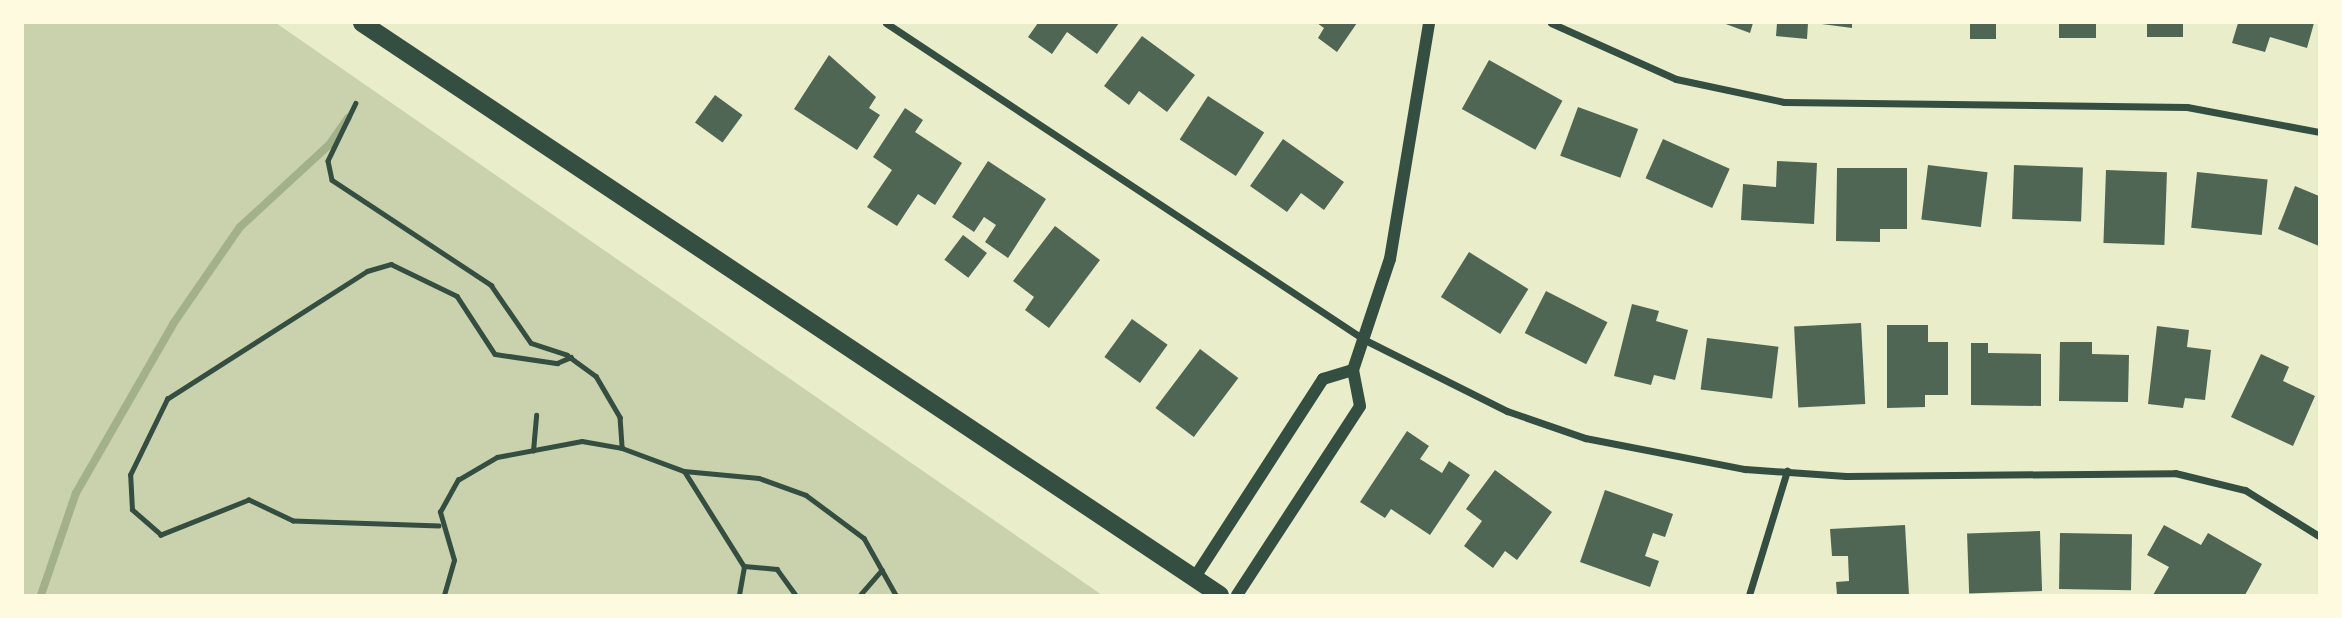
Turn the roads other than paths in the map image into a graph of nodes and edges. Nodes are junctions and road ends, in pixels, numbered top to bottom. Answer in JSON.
{"nodes":[{"id":1,"x":362,"y":23,"type":"edge"},
{"id":2,"x":886,"y":23,"type":"edge"},
{"id":3,"x":1429,"y":23,"type":"edge"},
{"id":4,"x":1551,"y":23,"type":"edge"},
{"id":5,"x":2319,"y":132,"type":"edge"},
{"id":6,"x":1365,"y":340,"type":"junction"},
{"id":7,"x":1353,"y":370,"type":"junction"},
{"id":8,"x":1787,"y":471,"type":"junction"},
{"id":9,"x":2319,"y":536,"type":"edge"},
{"id":10,"x":1195,"y":577,"type":"junction"},
{"id":11,"x":1220,"y":595,"type":"edge"},
{"id":12,"x":1237,"y":595,"type":"edge"},
{"id":13,"x":1749,"y":595,"type":"edge"}],
"edges":[{"from":1,"to":10,"type":"main road"},
{"from":2,"to":6,"type":"street"},
{"from":3,"to":6,"type":"street"},
{"from":4,"to":5,"type":"street"},
{"from":6,"to":7,"type":"street"},
{"from":6,"to":8,"type":"street"},
{"from":7,"to":10,"type":"street"},
{"from":7,"to":12,"type":"street"},
{"from":8,"to":9,"type":"street"},
{"from":8,"to":13,"type":"street"},
{"from":10,"to":11,"type":"main road"}]}
